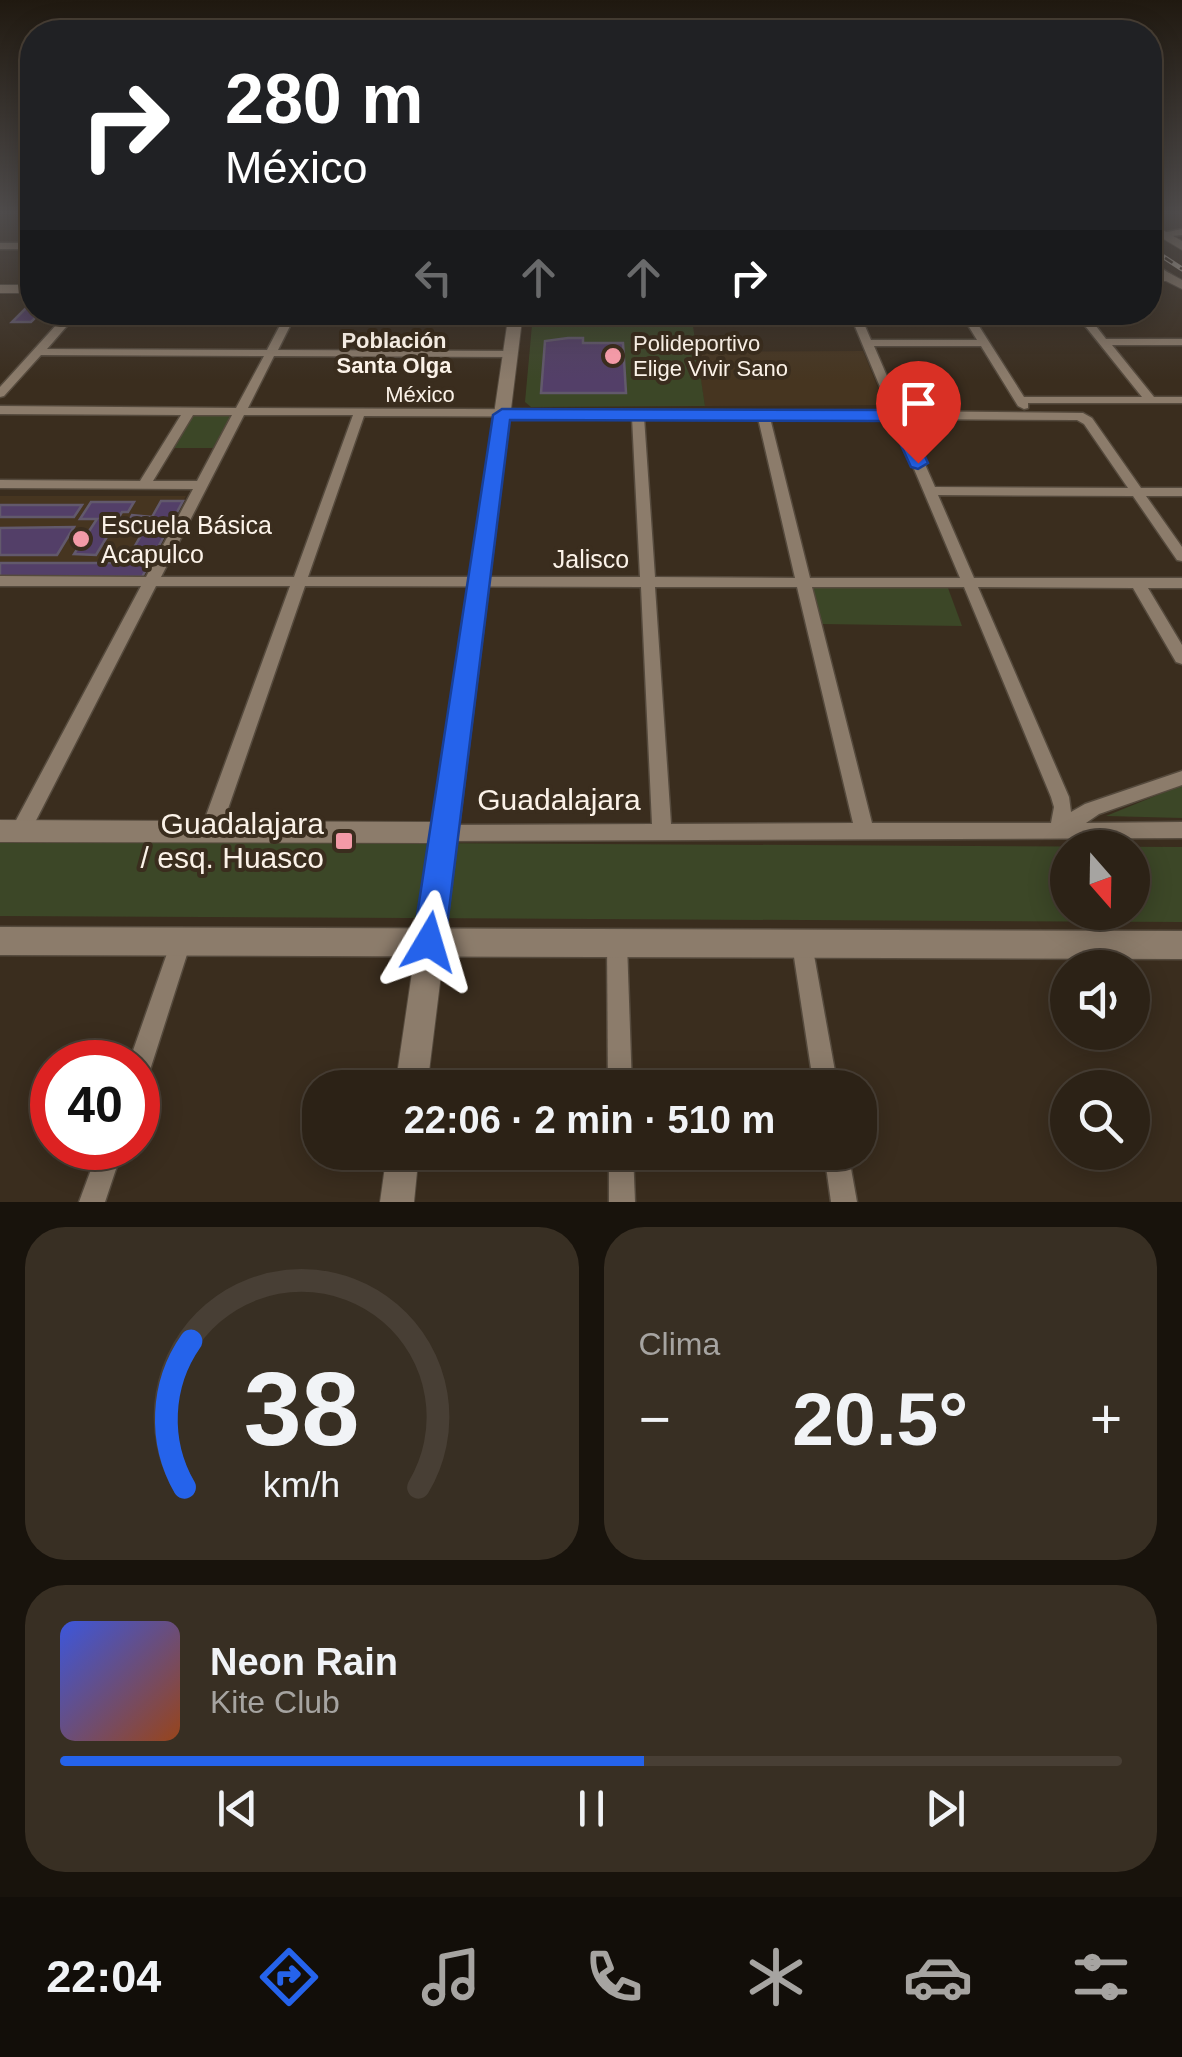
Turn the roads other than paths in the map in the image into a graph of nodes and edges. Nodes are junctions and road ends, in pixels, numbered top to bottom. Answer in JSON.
{"nodes":[{"id":1,"x":1162,"y":272,"type":"edge"},
{"id":2,"x":1162,"y":277,"type":"edge"},
{"id":3,"x":1169,"y":277,"type":"junction"},
{"id":4,"x":1182,"y":285,"type":"edge"},
{"id":5,"x":62,"y":325,"type":"edge"},
{"id":6,"x":286,"y":325,"type":"edge"},
{"id":7,"x":514,"y":325,"type":"edge"},
{"id":8,"x":859,"y":325,"type":"edge"},
{"id":9,"x":973,"y":325,"type":"edge"},
{"id":10,"x":1089,"y":325,"type":"edge"},
{"id":11,"x":1103,"y":342,"type":"junction"},
{"id":12,"x":1182,"y":342,"type":"edge"},
{"id":13,"x":867,"y":343,"type":"junction"},
{"id":14,"x":985,"y":343,"type":"junction"},
{"id":15,"x":38,"y":352,"type":"junction"},
{"id":16,"x":272,"y":352,"type":"junction"},
{"id":17,"x":510,"y":354,"type":"junction"},
{"id":18,"x":0,"y":394,"type":"edge"},
{"id":19,"x":1020,"y":400,"type":"junction"},
{"id":20,"x":1151,"y":400,"type":"junction"},
{"id":21,"x":1182,"y":400,"type":"edge"},
{"id":22,"x":0,"y":410,"type":"edge"},
{"id":23,"x":190,"y":410,"type":"junction"},
{"id":24,"x":240,"y":412,"type":"junction"},
{"id":25,"x":360,"y":414,"type":"junction"},
{"id":26,"x":502,"y":415,"type":"junction"},
{"id":27,"x":638,"y":415,"type":"junction"},
{"id":28,"x":763,"y":415,"type":"junction"},
{"id":29,"x":897,"y":416,"type":"junction"},
{"id":30,"x":1030,"y":416,"type":"junction"},
{"id":31,"x":0,"y":484,"type":"edge"},
{"id":32,"x":144,"y":485,"type":"junction"},
{"id":33,"x":202,"y":485,"type":"junction"},
{"id":34,"x":930,"y":491,"type":"junction"},
{"id":35,"x":1137,"y":492,"type":"junction"},
{"id":36,"x":1182,"y":492,"type":"edge"},
{"id":37,"x":1182,"y":556,"type":"edge"},
{"id":38,"x":0,"y":580,"type":"edge"},
{"id":39,"x":152,"y":581,"type":"junction"},
{"id":40,"x":300,"y":581,"type":"junction"},
{"id":41,"x":478,"y":582,"type":"junction"},
{"id":42,"x":648,"y":582,"type":"junction"},
{"id":43,"x":804,"y":582,"type":"junction"},
{"id":44,"x":971,"y":583,"type":"junction"},
{"id":45,"x":1138,"y":583,"type":"junction"},
{"id":46,"x":1182,"y":583,"type":"edge"},
{"id":47,"x":1182,"y":658,"type":"edge"},
{"id":48,"x":1182,"y":778,"type":"edge"},
{"id":49,"x":1050,"y":830,"type":"edge"},
{"id":50,"x":1059,"y":830,"type":"joint"},
{"id":51,"x":1150,"y":830,"type":"edge"},
{"id":52,"x":1182,"y":830,"type":"edge"},
{"id":53,"x":864,"y":831,"type":"junction"},
{"id":54,"x":10,"y":832,"type":"edge"},
{"id":55,"x":210,"y":832,"type":"junction"},
{"id":56,"x":662,"y":832,"type":"junction"},
{"id":57,"x":443,"y":833,"type":"junction"},
{"id":58,"x":0,"y":941,"type":"edge"},
{"id":59,"x":182,"y":942,"type":"junction"},
{"id":60,"x":429,"y":942,"type":"junction"},
{"id":61,"x":617,"y":943,"type":"junction"},
{"id":62,"x":802,"y":944,"type":"junction"},
{"id":63,"x":1182,"y":945,"type":"edge"},
{"id":64,"x":148,"y":1040,"type":"edge"},
{"id":65,"x":413,"y":1070,"type":"edge"},
{"id":66,"x":620,"y":1070,"type":"edge"},
{"id":67,"x":823,"y":1070,"type":"edge"},
{"id":68,"x":103,"y":1170,"type":"edge"},
{"id":69,"x":401,"y":1170,"type":"edge"},
{"id":70,"x":621,"y":1170,"type":"edge"},
{"id":71,"x":839,"y":1170,"type":"edge"},
{"id":72,"x":92,"y":1202,"type":"edge"},
{"id":73,"x":397,"y":1202,"type":"edge"},
{"id":74,"x":622,"y":1202,"type":"edge"},
{"id":75,"x":844,"y":1202,"type":"edge"}],
"edges":[{"from":1,"to":3,"type":"street"},
{"from":2,"to":3,"type":"street"},
{"from":3,"to":4,"type":"street"},
{"from":5,"to":15,"type":"street"},
{"from":6,"to":16,"type":"street"},
{"from":7,"to":17,"type":"street"},
{"from":8,"to":13,"type":"street"},
{"from":9,"to":14,"type":"street"},
{"from":10,"to":11,"type":"street"},
{"from":11,"to":12,"type":"street"},
{"from":11,"to":20,"type":"street"},
{"from":13,"to":14,"type":"street"},
{"from":13,"to":29,"type":"street"},
{"from":14,"to":19,"type":"street"},
{"from":15,"to":16,"type":"street"},
{"from":15,"to":18,"type":"street"},
{"from":16,"to":17,"type":"street"},
{"from":16,"to":24,"type":"street"},
{"from":17,"to":26,"type":"street"},
{"from":19,"to":20,"type":"street"},
{"from":19,"to":30,"type":"street"},
{"from":20,"to":21,"type":"street"},
{"from":22,"to":23,"type":"street","name":"México"},
{"from":23,"to":24,"type":"street","name":"México"},
{"from":23,"to":32,"type":"street"},
{"from":24,"to":25,"type":"street","name":"México"},
{"from":24,"to":33,"type":"street"},
{"from":25,"to":26,"type":"street","name":"México"},
{"from":25,"to":40,"type":"street"},
{"from":26,"to":27,"type":"street","name":"México"},
{"from":26,"to":41,"type":"street"},
{"from":27,"to":28,"type":"street","name":"México"},
{"from":27,"to":42,"type":"street"},
{"from":28,"to":29,"type":"street","name":"México"},
{"from":28,"to":43,"type":"street"},
{"from":29,"to":30,"type":"street","name":"México"},
{"from":29,"to":34,"type":"street"},
{"from":30,"to":35,"type":"street","name":"México"},
{"from":31,"to":32,"type":"street"},
{"from":32,"to":33,"type":"street"},
{"from":33,"to":39,"type":"street"},
{"from":34,"to":35,"type":"street"},
{"from":34,"to":44,"type":"street"},
{"from":35,"to":36,"type":"street"},
{"from":35,"to":37,"type":"street"},
{"from":38,"to":39,"type":"street","name":"Jalisco"},
{"from":39,"to":40,"type":"street","name":"Jalisco"},
{"from":39,"to":54,"type":"street"},
{"from":40,"to":41,"type":"street","name":"Jalisco"},
{"from":40,"to":55,"type":"street"},
{"from":41,"to":42,"type":"street","name":"Jalisco"},
{"from":41,"to":57,"type":"street"},
{"from":42,"to":43,"type":"street","name":"Jalisco"},
{"from":42,"to":56,"type":"street"},
{"from":43,"to":44,"type":"street","name":"Jalisco"},
{"from":43,"to":53,"type":"street"},
{"from":44,"to":45,"type":"street","name":"Jalisco"},
{"from":44,"to":50,"type":"street"},
{"from":45,"to":46,"type":"street","name":"Jalisco"},
{"from":45,"to":47,"type":"street"},
{"from":48,"to":50,"type":"street"},
{"from":49,"to":53,"type":"street","name":"Guadalajara"},
{"from":51,"to":52,"type":"street","name":"Guadalajara"},
{"from":53,"to":56,"type":"street","name":"Guadalajara"},
{"from":54,"to":55,"type":"street","name":"Guadalajara"},
{"from":55,"to":57,"type":"street","name":"Guadalajara"},
{"from":56,"to":57,"type":"street","name":"Guadalajara"},
{"from":57,"to":60,"type":"street"},
{"from":58,"to":59,"type":"main road"},
{"from":59,"to":60,"type":"main road"},
{"from":59,"to":64,"type":"street"},
{"from":60,"to":61,"type":"main road"},
{"from":60,"to":65,"type":"street"},
{"from":61,"to":62,"type":"main road"},
{"from":61,"to":66,"type":"street"},
{"from":62,"to":63,"type":"main road"},
{"from":62,"to":67,"type":"street"},
{"from":68,"to":72,"type":"street"},
{"from":69,"to":73,"type":"street"},
{"from":70,"to":74,"type":"street"},
{"from":71,"to":75,"type":"street"}]}
